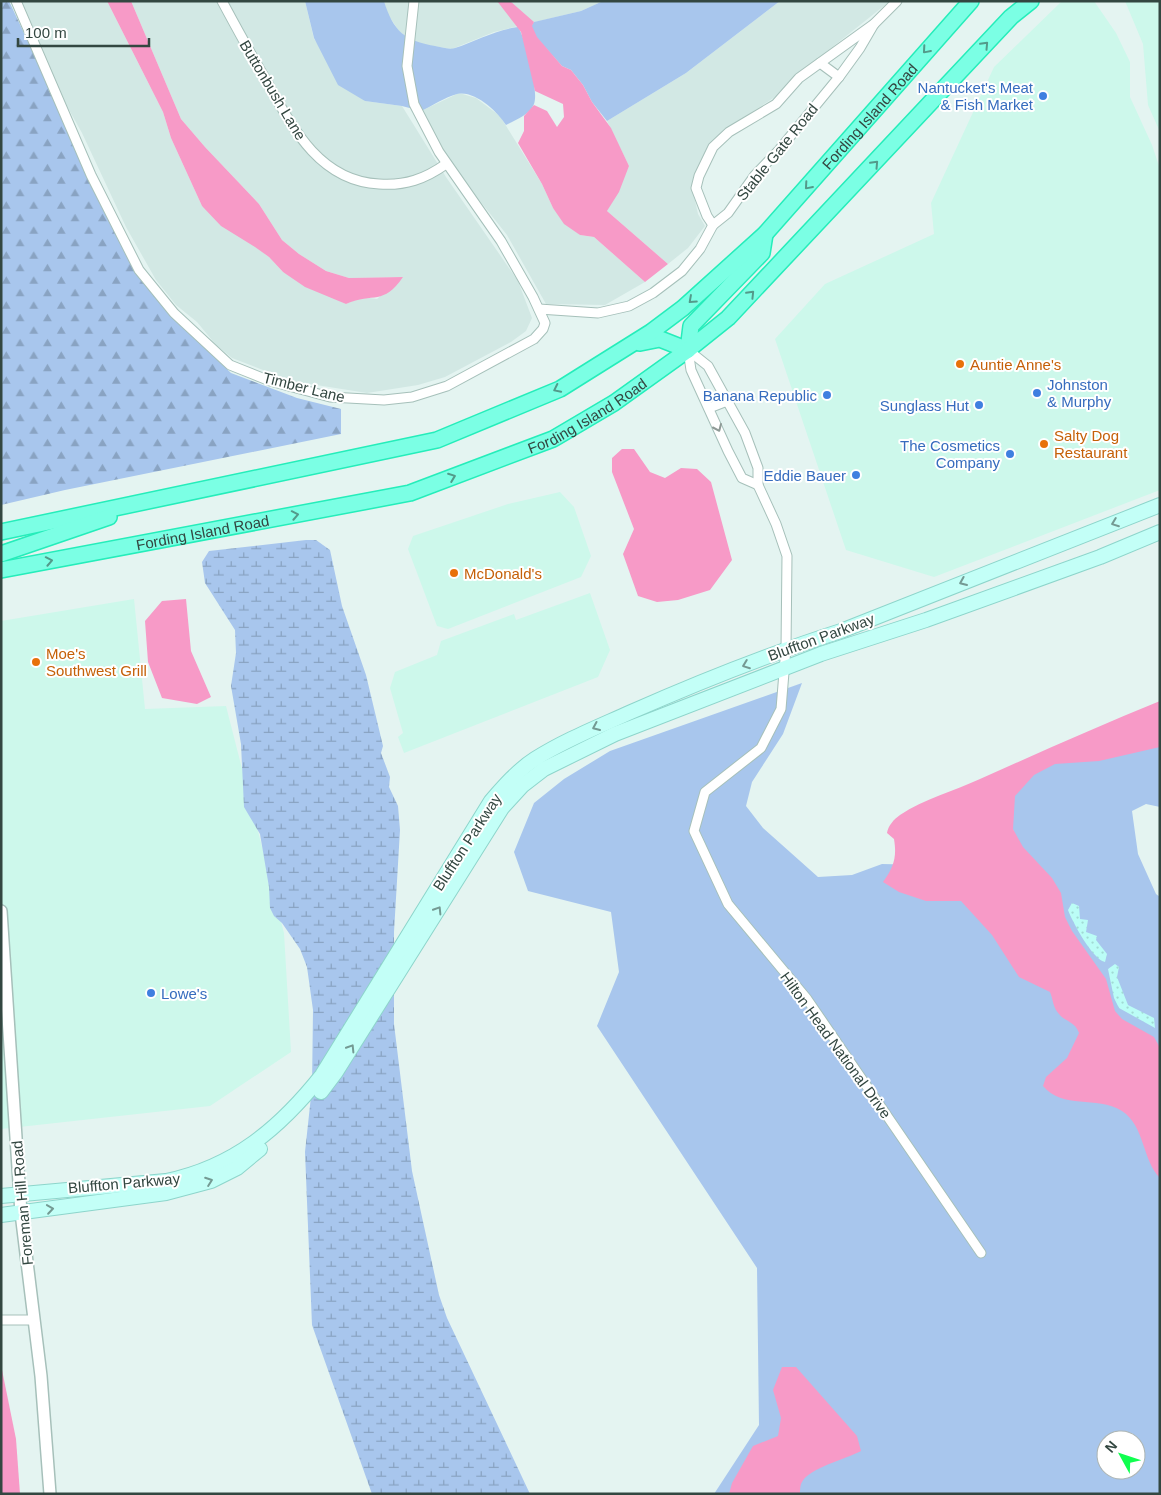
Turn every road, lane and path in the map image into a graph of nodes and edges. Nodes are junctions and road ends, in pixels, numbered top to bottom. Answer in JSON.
{"nodes":[{"id":1,"x":16,"y":1,"type":"edge"},
{"id":2,"x":222,"y":1,"type":"edge"},
{"id":3,"x":414,"y":1,"type":"edge"},
{"id":4,"x":898,"y":1,"type":"edge"},
{"id":5,"x":971,"y":1,"type":"edge"},
{"id":6,"x":981,"y":1,"type":"edge"},
{"id":7,"x":1031,"y":1,"type":"edge"},
{"id":8,"x":874,"y":24,"type":"junction"},
{"id":9,"x":946,"y":28,"type":"junction"},
{"id":10,"x":820,"y":63,"type":"junction"},
{"id":11,"x":838,"y":77,"type":"junction"},
{"id":12,"x":446,"y":164,"type":"junction"},
{"id":13,"x":713,"y":225,"type":"junction"},
{"id":14,"x":765,"y":234,"type":"junction"},
{"id":15,"x":539,"y":309,"type":"junction"},
{"id":16,"x":628,"y":346,"type":"junction"},
{"id":17,"x":688,"y":350,"type":"junction"},
{"id":18,"x":727,"y":401,"type":"junction"},
{"id":19,"x":709,"y":408,"type":"junction"},
{"id":20,"x":758,"y":485,"type":"junction"},
{"id":21,"x":175,"y":495,"type":"junction"},
{"id":22,"x":1160,"y":505,"type":"edge"},
{"id":23,"x":1,"y":532,"type":"edge"},
{"id":24,"x":1160,"y":532,"type":"edge"},
{"id":25,"x":1,"y":554,"type":"edge"},
{"id":26,"x":1,"y":570,"type":"edge"},
{"id":27,"x":786,"y":648,"type":"junction"},
{"id":28,"x":785,"y":667,"type":"junction"},
{"id":29,"x":1,"y":911,"type":"edge"},
{"id":30,"x":20,"y":1193,"type":"junction"},
{"id":31,"x":1,"y":1196,"type":"edge"},
{"id":32,"x":21,"y":1213,"type":"junction"},
{"id":33,"x":1,"y":1215,"type":"edge"},
{"id":34,"x":981,"y":1254,"type":"dead end"},
{"id":35,"x":1,"y":1320,"type":"edge"},
{"id":36,"x":34,"y":1320,"type":"junction"},
{"id":37,"x":50,"y":1494,"type":"edge"}],
"edges":[{"from":1,"to":15,"type":"street","name":"Timber Lane"},
{"from":2,"to":12,"type":"street","name":"Buttonbush Lane"},
{"from":3,"to":12,"type":"street","name":"Timber Lane"},
{"from":4,"to":8,"type":"street","name":"Stable Gate Road"},
{"from":5,"to":9,"type":"highway","name":"Fording Island Road"},
{"from":6,"to":9,"type":"highway"},
{"from":17,"to":7,"type":"highway","name":"Fording Island Road","one_way":true},
{"from":8,"to":10,"type":"street","name":"Stable Gate Road"},
{"from":8,"to":11,"type":"street","name":"Stable Gate Road"},
{"from":9,"to":14,"type":"highway","name":"Fording Island Road","one_way":true},
{"from":10,"to":11,"type":"street"},
{"from":10,"to":13,"type":"street","name":"Stable Gate Road"},
{"from":11,"to":13,"type":"street","name":"Stable Gate Road"},
{"from":12,"to":15,"type":"street","name":"Timber Lane"},
{"from":13,"to":15,"type":"street","name":"Stable Gate Road"},
{"from":14,"to":16,"type":"highway","name":"Fording Island Road","one_way":true},
{"from":14,"to":17,"type":"highway"},
{"from":16,"to":17,"type":"highway"},
{"from":16,"to":21,"type":"highway","name":"Fording Island Road","one_way":true},
{"from":17,"to":18,"type":"street","name":"Hilton Head National Drive"},
{"from":17,"to":19,"type":"street","name":"Hilton Head National Drive"},
{"from":26,"to":17,"type":"highway","name":"Fording Island Road","one_way":true},
{"from":18,"to":19,"type":"street"},
{"from":18,"to":20,"type":"street","name":"Hilton Head National Drive"},
{"from":19,"to":20,"type":"street","name":"Hilton Head National Drive","one_way":true},
{"from":20,"to":27,"type":"street","name":"Hilton Head National Drive"},
{"from":21,"to":23,"type":"highway","name":"Fording Island Road"},
{"from":21,"to":25,"type":"highway"},
{"from":22,"to":27,"type":"main road","name":"Bluffton Parkway","one_way":true},
{"from":24,"to":28,"type":"main road","name":"Bluffton Parkway"},
{"from":27,"to":28,"type":"street","name":"Hilton Head National Drive"},
{"from":27,"to":30,"type":"main road","name":"Bluffton Parkway","one_way":true},
{"from":32,"to":28,"type":"main road","name":"Bluffton Parkway","one_way":true},
{"from":28,"to":34,"type":"street","name":"Hilton Head National Drive"},
{"from":29,"to":30,"type":"street","name":"Foreman Hill Road"},
{"from":30,"to":31,"type":"main road","name":"Bluffton Parkway"},
{"from":30,"to":32,"type":"street","name":"Foreman Hill Road"},
{"from":32,"to":33,"type":"main road","name":"Bluffton Parkway"},
{"from":32,"to":36,"type":"street","name":"Foreman Hill Road"},
{"from":35,"to":36,"type":"street"},
{"from":36,"to":37,"type":"street","name":"Foreman Hill Road"}]}
